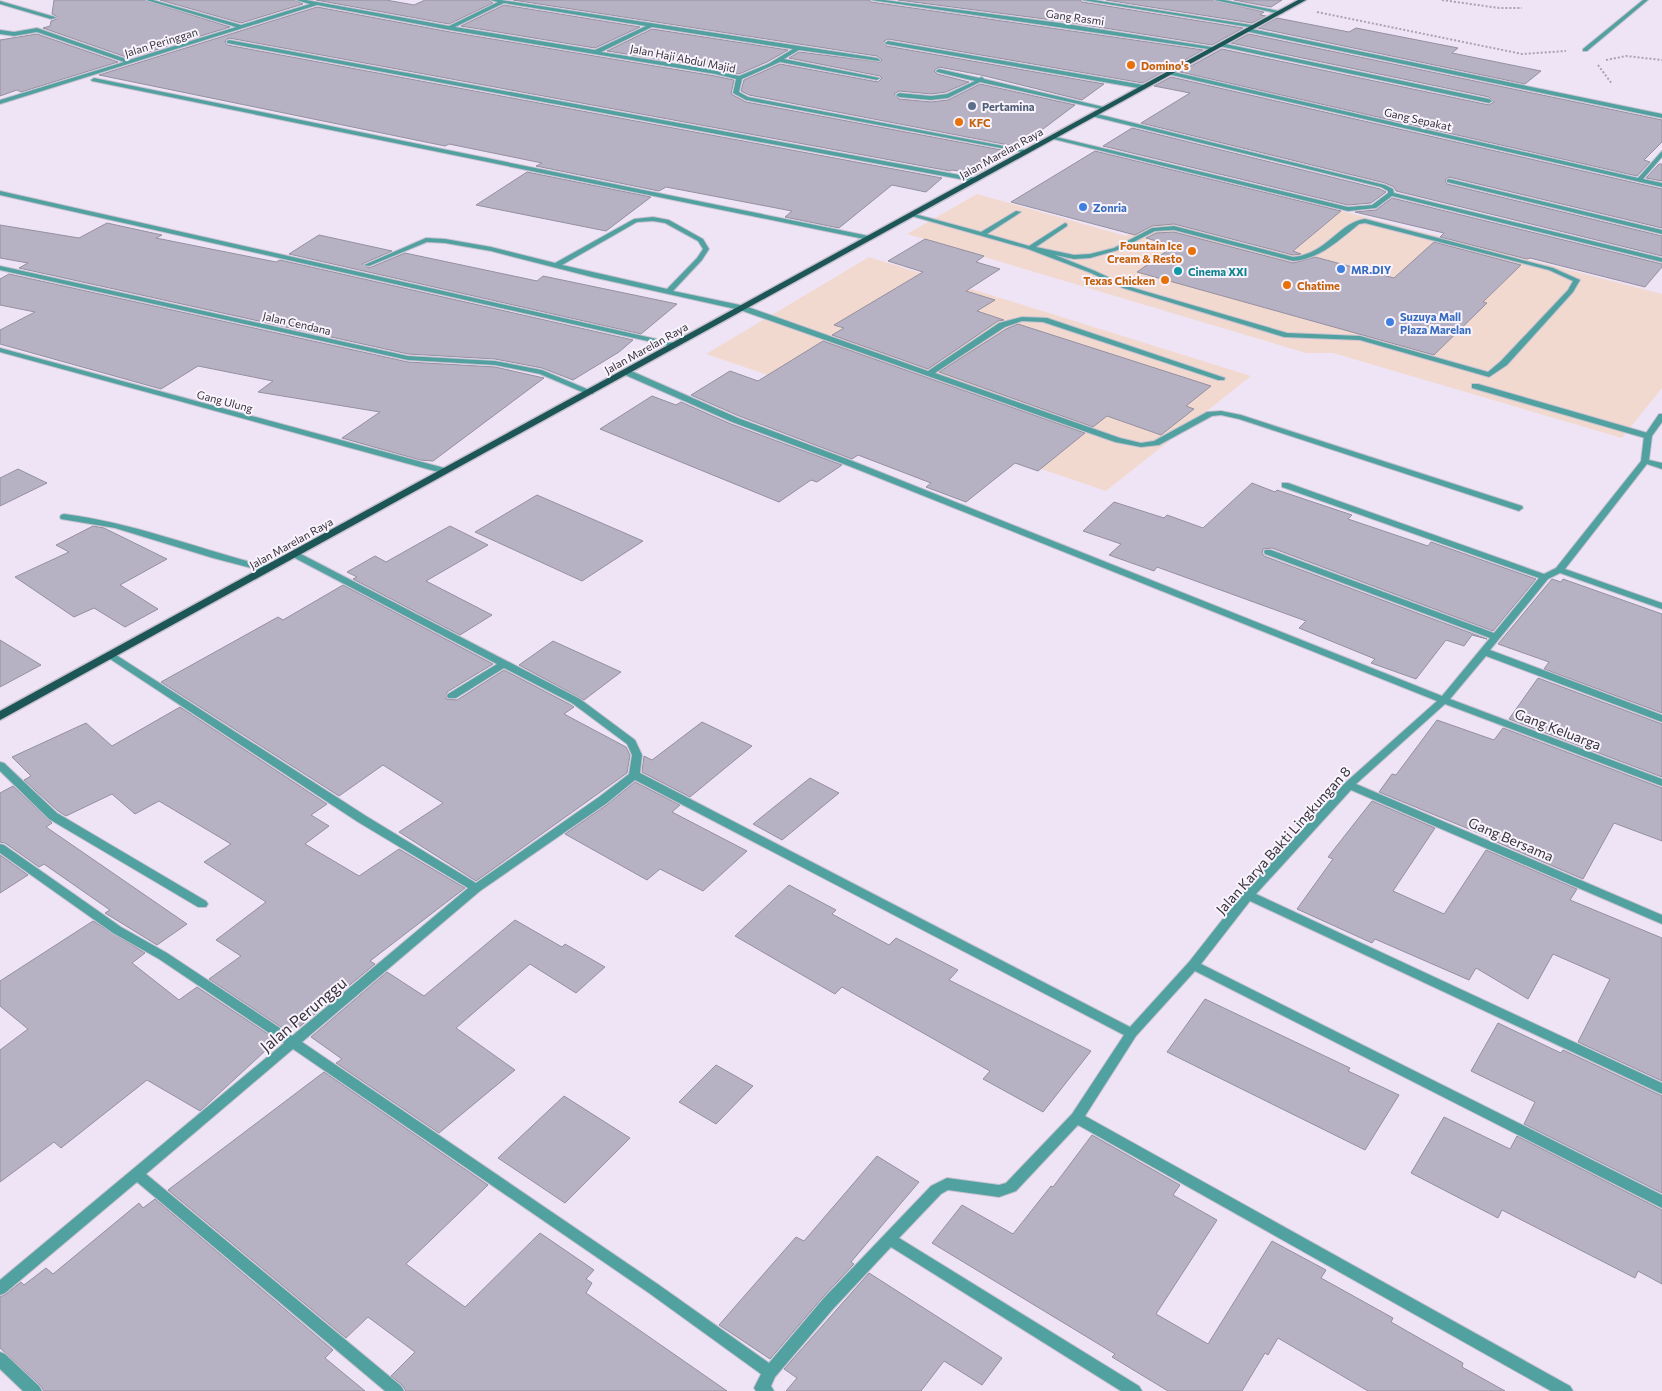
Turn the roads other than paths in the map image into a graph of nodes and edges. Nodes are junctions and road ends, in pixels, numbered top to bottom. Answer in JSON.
{"nodes":[{"id":1,"x":148,"y":0,"type":"edge"},
{"id":2,"x":298,"y":0,"type":"edge"},
{"id":3,"x":328,"y":0,"type":"edge"},
{"id":4,"x":492,"y":0,"type":"edge"},
{"id":5,"x":873,"y":0,"type":"edge"},
{"id":6,"x":1084,"y":0,"type":"edge"},
{"id":7,"x":1216,"y":0,"type":"edge"},
{"id":8,"x":1303,"y":0,"type":"edge"},
{"id":9,"x":1646,"y":0,"type":"edge"},
{"id":10,"x":0,"y":2,"type":"edge"},
{"id":11,"x":504,"y":2,"type":"junction"},
{"id":12,"x":316,"y":4,"type":"junction"},
{"id":13,"x":1281,"y":12,"type":"junction"},
{"id":14,"x":53,"y":18,"type":"dead end"},
{"id":15,"x":651,"y":26,"type":"junction"},
{"id":16,"x":242,"y":27,"type":"junction"},
{"id":17,"x":450,"y":28,"type":"junction"},
{"id":18,"x":1251,"y":28,"type":"junction"},
{"id":19,"x":0,"y":32,"type":"edge"},
{"id":20,"x":229,"y":42,"type":"dead end"},
{"id":21,"x":888,"y":43,"type":"dead end"},
{"id":22,"x":1218,"y":46,"type":"junction"},
{"id":23,"x":798,"y":48,"type":"junction"},
{"id":24,"x":1585,"y":50,"type":"road end"},
{"id":25,"x":596,"y":52,"type":"junction"},
{"id":26,"x":780,"y":60,"type":"junction"},
{"id":27,"x":877,"y":60,"type":"dead end"},
{"id":28,"x":130,"y":62,"type":"junction"},
{"id":29,"x":939,"y":71,"type":"dead end"},
{"id":30,"x":1169,"y":73,"type":"junction"},
{"id":31,"x":739,"y":78,"type":"junction"},
{"id":32,"x":877,"y":78,"type":"dead end"},
{"id":33,"x":982,"y":79,"type":"junction"},
{"id":34,"x":94,"y":80,"type":"dead end"},
{"id":35,"x":1144,"y":87,"type":"junction"},
{"id":36,"x":899,"y":95,"type":"dead end"},
{"id":37,"x":1488,"y":101,"type":"dead end"},
{"id":38,"x":0,"y":102,"type":"edge"},
{"id":39,"x":1105,"y":108,"type":"junction"},
{"id":40,"x":1092,"y":115,"type":"junction"},
{"id":41,"x":1662,"y":116,"type":"edge"},
{"id":42,"x":1052,"y":138,"type":"junction"},
{"id":43,"x":1027,"y":151,"type":"junction"},
{"id":44,"x":1662,"y":153,"type":"edge"},
{"id":45,"x":976,"y":180,"type":"junction"},
{"id":46,"x":1640,"y":180,"type":"junction"},
{"id":47,"x":1449,"y":181,"type":"dead end"},
{"id":48,"x":1662,"y":184,"type":"edge"},
{"id":49,"x":0,"y":193,"type":"edge"},
{"id":50,"x":1391,"y":194,"type":"junction"},
{"id":51,"x":1018,"y":212,"type":"dead end"},
{"id":52,"x":913,"y":214,"type":"junction"},
{"id":53,"x":1065,"y":225,"type":"dead end"},
{"id":54,"x":1662,"y":232,"type":"edge"},
{"id":55,"x":982,"y":235,"type":"junction"},
{"id":56,"x":869,"y":238,"type":"junction"},
{"id":57,"x":1030,"y":248,"type":"junction"},
{"id":58,"x":1662,"y":260,"type":"edge"},
{"id":59,"x":367,"y":265,"type":"dead end"},
{"id":60,"x":555,"y":266,"type":"junction"},
{"id":61,"x":0,"y":268,"type":"edge"},
{"id":62,"x":668,"y":292,"type":"junction"},
{"id":63,"x":742,"y":308,"type":"junction"},
{"id":64,"x":674,"y":345,"type":"junction"},
{"id":65,"x":0,"y":350,"type":"edge"},
{"id":66,"x":626,"y":372,"type":"junction"},
{"id":67,"x":930,"y":374,"type":"junction"},
{"id":68,"x":1221,"y":378,"type":"dead end"},
{"id":69,"x":1475,"y":386,"type":"dead end"},
{"id":70,"x":590,"y":392,"type":"junction"},
{"id":71,"x":1662,"y":416,"type":"edge"},
{"id":72,"x":1648,"y":436,"type":"junction"},
{"id":73,"x":1645,"y":461,"type":"junction"},
{"id":74,"x":1662,"y":466,"type":"edge"},
{"id":75,"x":445,"y":471,"type":"junction"},
{"id":76,"x":1284,"y":485,"type":"dead end"},
{"id":77,"x":1520,"y":508,"type":"dead end"},
{"id":78,"x":64,"y":517,"type":"dead end"},
{"id":79,"x":1268,"y":552,"type":"dead end"},
{"id":80,"x":294,"y":554,"type":"junction"},
{"id":81,"x":267,"y":569,"type":"junction"},
{"id":82,"x":1559,"y":570,"type":"junction"},
{"id":83,"x":1546,"y":577,"type":"junction"},
{"id":84,"x":1662,"y":606,"type":"edge"},
{"id":85,"x":1495,"y":637,"type":"junction"},
{"id":86,"x":1485,"y":652,"type":"junction"},
{"id":87,"x":110,"y":655,"type":"junction"},
{"id":88,"x":505,"y":663,"type":"junction"},
{"id":89,"x":452,"y":696,"type":"dead end"},
{"id":90,"x":1444,"y":700,"type":"junction"},
{"id":91,"x":0,"y":716,"type":"edge"},
{"id":92,"x":1662,"y":719,"type":"edge"},
{"id":93,"x":0,"y":765,"type":"edge"},
{"id":94,"x":634,"y":775,"type":"junction"},
{"id":95,"x":1662,"y":783,"type":"edge"},
{"id":96,"x":1349,"y":785,"type":"junction"},
{"id":97,"x":0,"y":848,"type":"edge"},
{"id":98,"x":476,"y":888,"type":"junction"},
{"id":99,"x":1248,"y":895,"type":"junction"},
{"id":100,"x":202,"y":904,"type":"dead end"},
{"id":101,"x":1662,"y":920,"type":"edge"},
{"id":102,"x":1193,"y":965,"type":"junction"},
{"id":103,"x":1132,"y":1033,"type":"junction"},
{"id":104,"x":294,"y":1043,"type":"junction"},
{"id":105,"x":1662,"y":1089,"type":"edge"},
{"id":106,"x":1076,"y":1118,"type":"junction"},
{"id":107,"x":137,"y":1174,"type":"junction"},
{"id":108,"x":1662,"y":1202,"type":"edge"},
{"id":109,"x":889,"y":1239,"type":"junction"},
{"id":110,"x":0,"y":1289,"type":"edge"},
{"id":111,"x":0,"y":1359,"type":"edge"},
{"id":112,"x":770,"y":1372,"type":"junction"},
{"id":113,"x":763,"y":1390,"type":"edge"},
{"id":114,"x":34,"y":1391,"type":"edge"},
{"id":115,"x":396,"y":1391,"type":"edge"},
{"id":116,"x":1134,"y":1391,"type":"edge"},
{"id":117,"x":1565,"y":1391,"type":"edge"}],
"edges":[{"from":1,"to":16,"type":"street"},
{"from":2,"to":12,"type":"street","name":"Jalan Haji Abdul Majid"},
{"from":3,"to":12,"type":"street","name":"Jalan Peringgan"},
{"from":4,"to":11,"type":"street"},
{"from":5,"to":22,"type":"street","name":"Gang Rasmi"},
{"from":6,"to":18,"type":"street"},
{"from":7,"to":13,"type":"street"},
{"from":8,"to":13,"type":"main road","name":"Jalan Marelan Raya"},
{"from":9,"to":24,"type":"street"},
{"from":10,"to":14,"type":"street"},
{"from":11,"to":15,"type":"street"},
{"from":11,"to":17,"type":"street"},
{"from":12,"to":16,"type":"street","name":"Jalan Peringgan"},
{"from":12,"to":17,"type":"street","name":"Jalan Haji Abdul Majid"},
{"from":13,"to":18,"type":"main road","name":"Jalan Marelan Raya"},
{"from":15,"to":23,"type":"street"},
{"from":15,"to":25,"type":"street"},
{"from":16,"to":28,"type":"street","name":"Jalan Peringgan"},
{"from":17,"to":25,"type":"street","name":"Jalan Haji Abdul Majid"},
{"from":18,"to":22,"type":"main road","name":"Jalan Marelan Raya"},
{"from":18,"to":41,"type":"street"},
{"from":19,"to":28,"type":"street"},
{"from":20,"to":45,"type":"street"},
{"from":21,"to":35,"type":"street"},
{"from":22,"to":30,"type":"main road","name":"Jalan Marelan Raya"},
{"from":22,"to":37,"type":"street","name":"Gang Rasmi"},
{"from":23,"to":26,"type":"street"},
{"from":23,"to":27,"type":"street"},
{"from":25,"to":31,"type":"street","name":"Jalan Haji Abdul Majid"},
{"from":26,"to":31,"type":"street"},
{"from":26,"to":32,"type":"street"},
{"from":28,"to":38,"type":"street","name":"Jalan Peringgan"},
{"from":29,"to":33,"type":"street"},
{"from":30,"to":35,"type":"main road","name":"Jalan Marelan Raya"},
{"from":30,"to":46,"type":"street","name":"Gang Sepakat"},
{"from":31,"to":43,"type":"street","name":"Jalan Haji Abdul Majid"},
{"from":33,"to":36,"type":"street"},
{"from":33,"to":39,"type":"street"},
{"from":34,"to":56,"type":"street"},
{"from":35,"to":39,"type":"main road","name":"Jalan Marelan Raya"},
{"from":39,"to":40,"type":"main road","name":"Jalan Marelan Raya"},
{"from":40,"to":42,"type":"main road","name":"Jalan Marelan Raya"},
{"from":40,"to":50,"type":"street"},
{"from":42,"to":43,"type":"main road","name":"Jalan Marelan Raya"},
{"from":42,"to":50,"type":"street"},
{"from":43,"to":45,"type":"main road","name":"Jalan Marelan Raya"},
{"from":44,"to":46,"type":"street"},
{"from":45,"to":52,"type":"main road","name":"Jalan Marelan Raya"},
{"from":46,"to":48,"type":"street","name":"Gang Sepakat"},
{"from":47,"to":54,"type":"street"},
{"from":49,"to":64,"type":"street"},
{"from":50,"to":58,"type":"street"},
{"from":51,"to":55,"type":"street"},
{"from":52,"to":55,"type":"street"},
{"from":52,"to":56,"type":"main road","name":"Jalan Marelan Raya"},
{"from":53,"to":57,"type":"street"},
{"from":55,"to":57,"type":"street"},
{"from":56,"to":63,"type":"main road","name":"Jalan Marelan Raya"},
{"from":57,"to":57,"type":"street"},
{"from":59,"to":60,"type":"street"},
{"from":60,"to":62,"type":"street"},
{"from":60,"to":62,"type":"street"},
{"from":61,"to":70,"type":"street","name":"Jalan Cendana"},
{"from":62,"to":63,"type":"street"},
{"from":63,"to":64,"type":"main road","name":"Jalan Marelan Raya"},
{"from":63,"to":67,"type":"street"},
{"from":64,"to":66,"type":"main road","name":"Jalan Marelan Raya"},
{"from":65,"to":75,"type":"street","name":"Gang Ulung"},
{"from":66,"to":70,"type":"main road","name":"Jalan Marelan Raya"},
{"from":66,"to":90,"type":"street","name":"Gang Keluarga"},
{"from":67,"to":68,"type":"street"},
{"from":67,"to":77,"type":"street"},
{"from":69,"to":72,"type":"street"},
{"from":70,"to":75,"type":"main road","name":"Jalan Marelan Raya"},
{"from":71,"to":72,"type":"street"},
{"from":72,"to":73,"type":"street"},
{"from":73,"to":74,"type":"street"},
{"from":73,"to":82,"type":"street","name":"Jalan Karya Bakti Lingkungan 8"},
{"from":75,"to":80,"type":"main road","name":"Jalan Marelan Raya"},
{"from":76,"to":83,"type":"street"},
{"from":78,"to":81,"type":"street"},
{"from":79,"to":85,"type":"street"},
{"from":80,"to":81,"type":"main road","name":"Jalan Marelan Raya"},
{"from":80,"to":88,"type":"street"},
{"from":81,"to":87,"type":"main road","name":"Jalan Marelan Raya"},
{"from":82,"to":83,"type":"street","name":"Jalan Karya Bakti Lingkungan 8"},
{"from":82,"to":84,"type":"street"},
{"from":83,"to":85,"type":"street","name":"Jalan Karya Bakti Lingkungan 8"},
{"from":85,"to":86,"type":"street","name":"Jalan Karya Bakti Lingkungan 8"},
{"from":86,"to":90,"type":"street","name":"Jalan Karya Bakti Lingkungan 8"},
{"from":86,"to":92,"type":"street"},
{"from":87,"to":91,"type":"main road","name":"Jalan Marelan Raya"},
{"from":87,"to":98,"type":"street"},
{"from":88,"to":89,"type":"street"},
{"from":88,"to":94,"type":"street"},
{"from":90,"to":95,"type":"street","name":"Gang Keluarga"},
{"from":90,"to":96,"type":"street","name":"Jalan Karya Bakti Lingkungan 8"},
{"from":93,"to":100,"type":"street"},
{"from":94,"to":98,"type":"street","name":"Jalan Perunggu"},
{"from":94,"to":103,"type":"street"},
{"from":96,"to":99,"type":"street","name":"Jalan Karya Bakti Lingkungan 8"},
{"from":96,"to":101,"type":"street","name":"Gang Bersama"},
{"from":97,"to":104,"type":"street"},
{"from":98,"to":104,"type":"street","name":"Jalan Perunggu"},
{"from":99,"to":102,"type":"street","name":"Jalan Karya Bakti Lingkungan 8"},
{"from":99,"to":105,"type":"street"},
{"from":102,"to":103,"type":"street","name":"Jalan Karya Bakti Lingkungan 8"},
{"from":102,"to":108,"type":"street"},
{"from":103,"to":106,"type":"street","name":"Jalan Karya Bakti Lingkungan 8"},
{"from":104,"to":107,"type":"street","name":"Jalan Perunggu"},
{"from":104,"to":112,"type":"street"},
{"from":106,"to":109,"type":"street","name":"Jalan Karya Bakti Lingkungan 8"},
{"from":106,"to":117,"type":"street"},
{"from":107,"to":110,"type":"street","name":"Jalan Perunggu"},
{"from":107,"to":115,"type":"street"},
{"from":109,"to":112,"type":"street","name":"Jalan Karya Bakti Lingkungan 8"},
{"from":109,"to":116,"type":"street"},
{"from":111,"to":114,"type":"street"},
{"from":112,"to":113,"type":"street","name":"Jalan Karya Bakti Lingkungan 8"}]}
